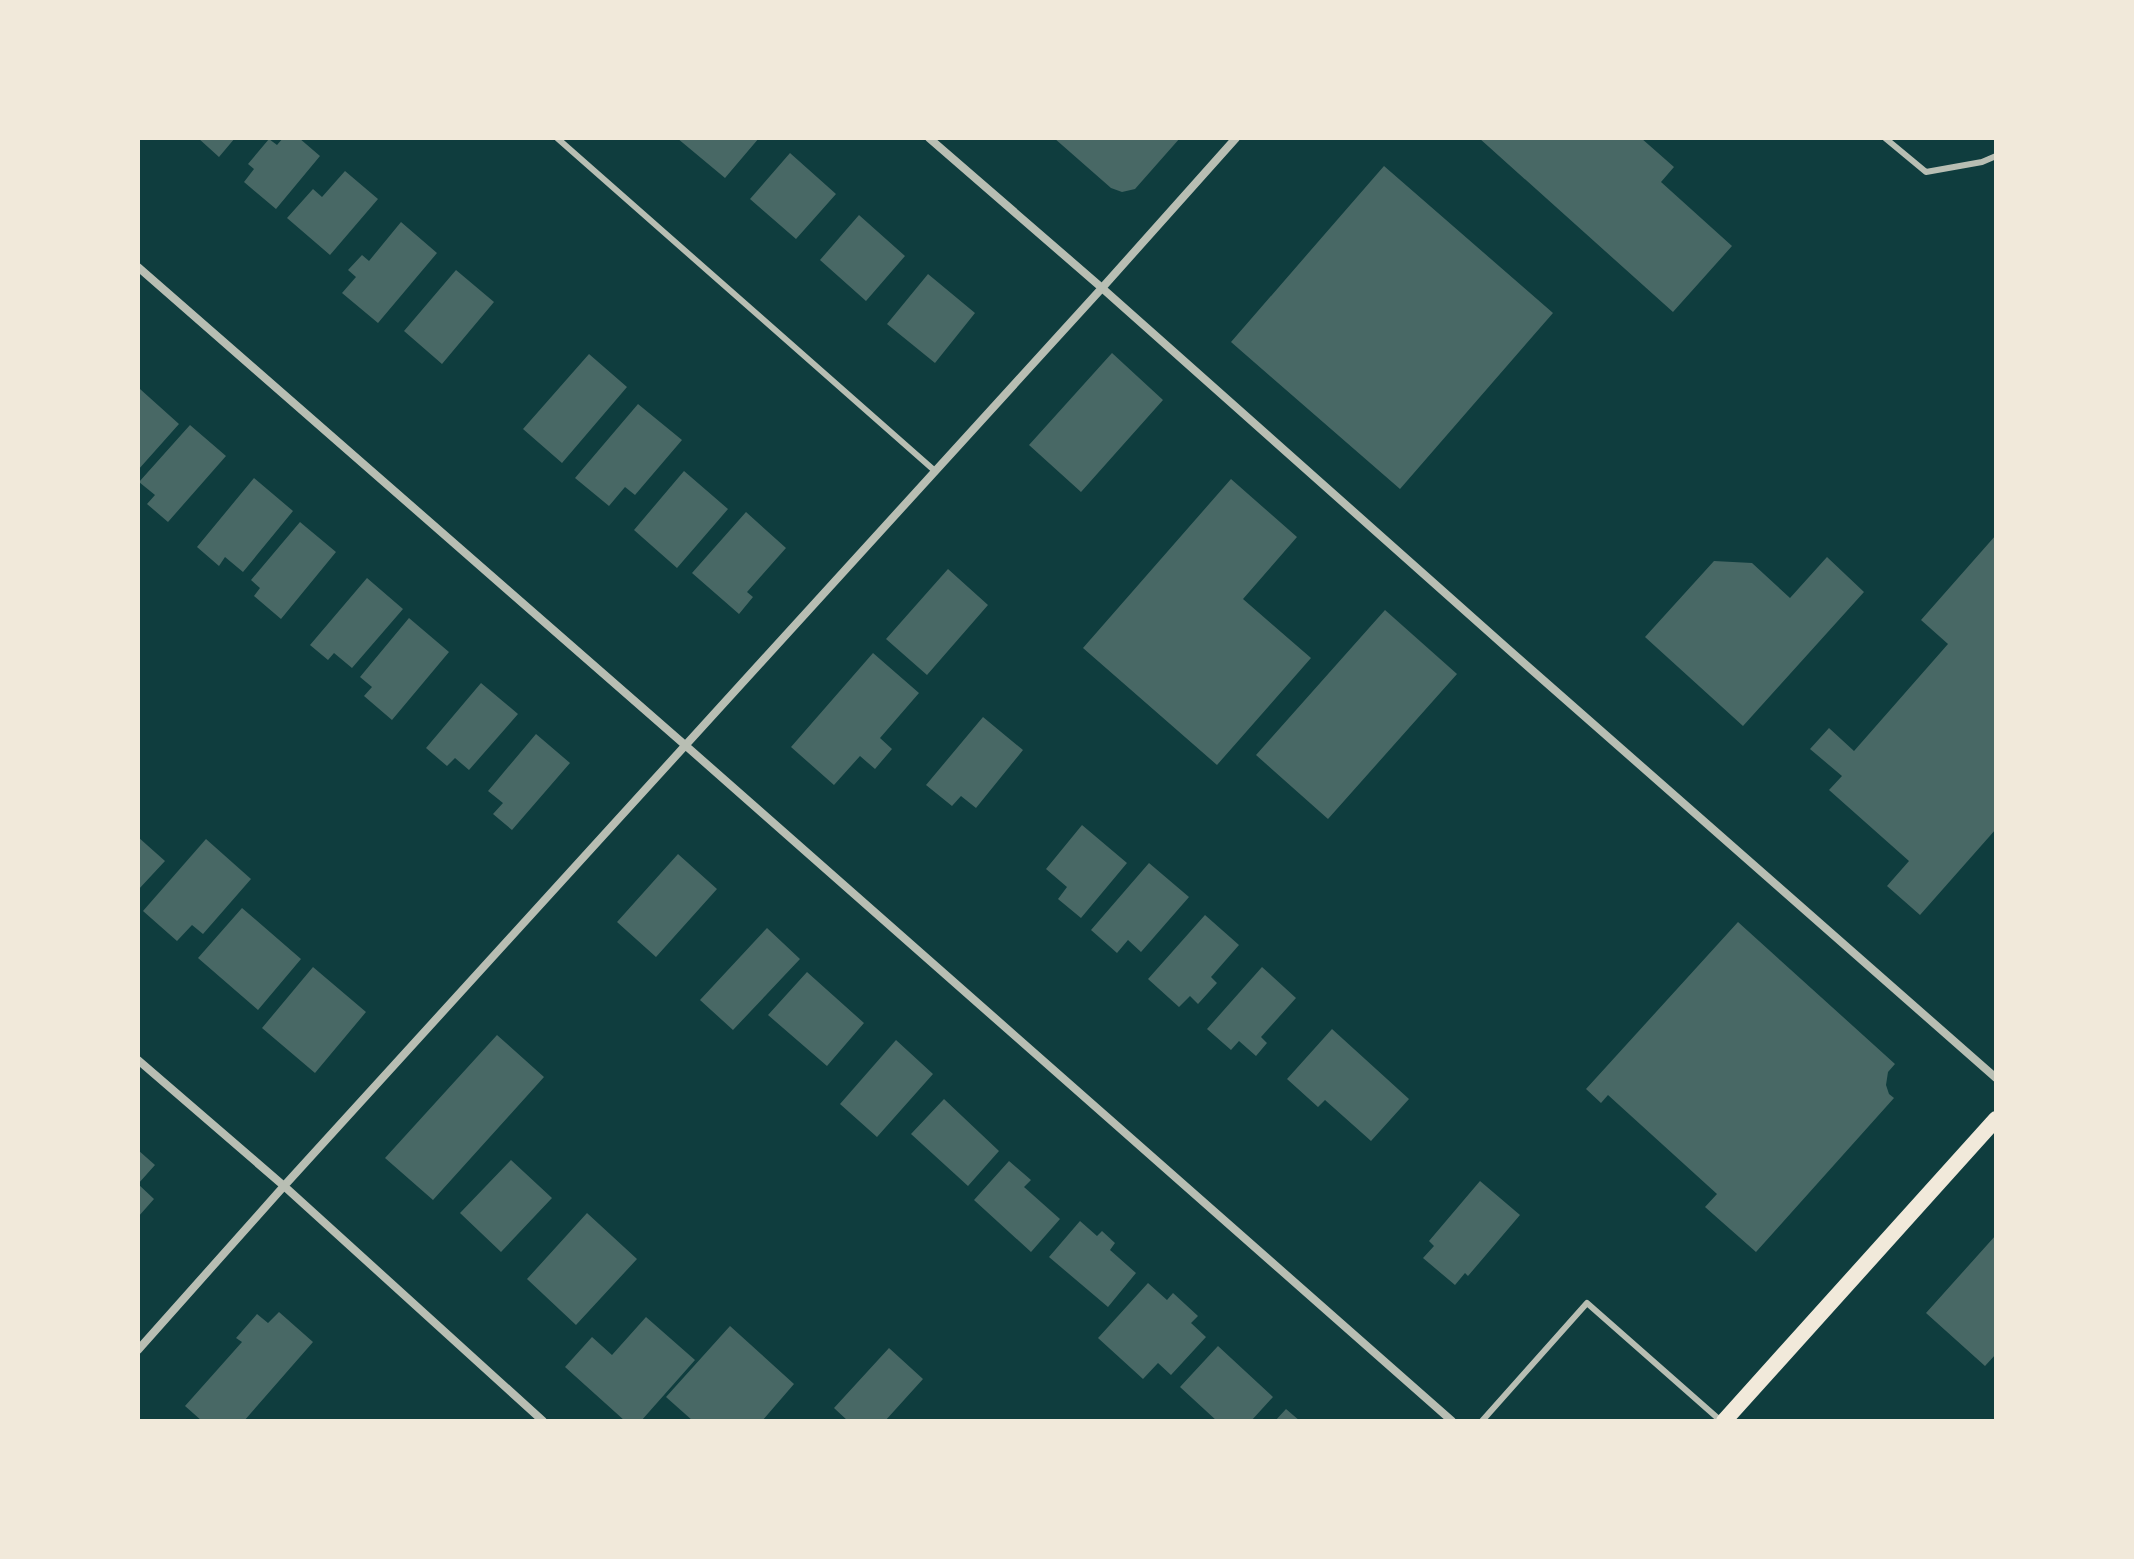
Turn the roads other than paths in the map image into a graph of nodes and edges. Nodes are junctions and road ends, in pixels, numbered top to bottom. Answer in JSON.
{"nodes":[{"id":1,"x":557,"y":138,"type":"edge"},
{"id":2,"x":929,"y":138,"type":"edge"},
{"id":3,"x":1236,"y":138,"type":"edge"},
{"id":4,"x":1885,"y":138,"type":"edge"},
{"id":5,"x":1996,"y":156,"type":"edge"},
{"id":6,"x":138,"y":267,"type":"edge"},
{"id":7,"x":1102,"y":288,"type":"junction"},
{"id":8,"x":935,"y":471,"type":"junction"},
{"id":9,"x":685,"y":745,"type":"junction"},
{"id":10,"x":138,"y":1060,"type":"edge"},
{"id":11,"x":1996,"y":1078,"type":"edge"},
{"id":12,"x":1996,"y":1119,"type":"edge"},
{"id":13,"x":284,"y":1186,"type":"junction"},
{"id":14,"x":138,"y":1350,"type":"edge"},
{"id":15,"x":543,"y":1421,"type":"edge"},
{"id":16,"x":1452,"y":1421,"type":"edge"},
{"id":17,"x":1482,"y":1421,"type":"edge"},
{"id":18,"x":1722,"y":1421,"type":"edge"}],
"edges":[{"from":1,"to":8,"type":"lane"},
{"from":2,"to":7,"type":"street"},
{"from":3,"to":7,"type":"street"},
{"from":4,"to":5,"type":"lane"},
{"from":6,"to":9,"type":"street"},
{"from":7,"to":8,"type":"street"},
{"from":7,"to":11,"type":"street"},
{"from":8,"to":9,"type":"street"},
{"from":9,"to":13,"type":"street"},
{"from":9,"to":16,"type":"street"},
{"from":10,"to":13,"type":"street"},
{"from":12,"to":18,"type":"main road"},
{"from":13,"to":14,"type":"street"},
{"from":13,"to":15,"type":"street"},
{"from":17,"to":18,"type":"lane"}]}
